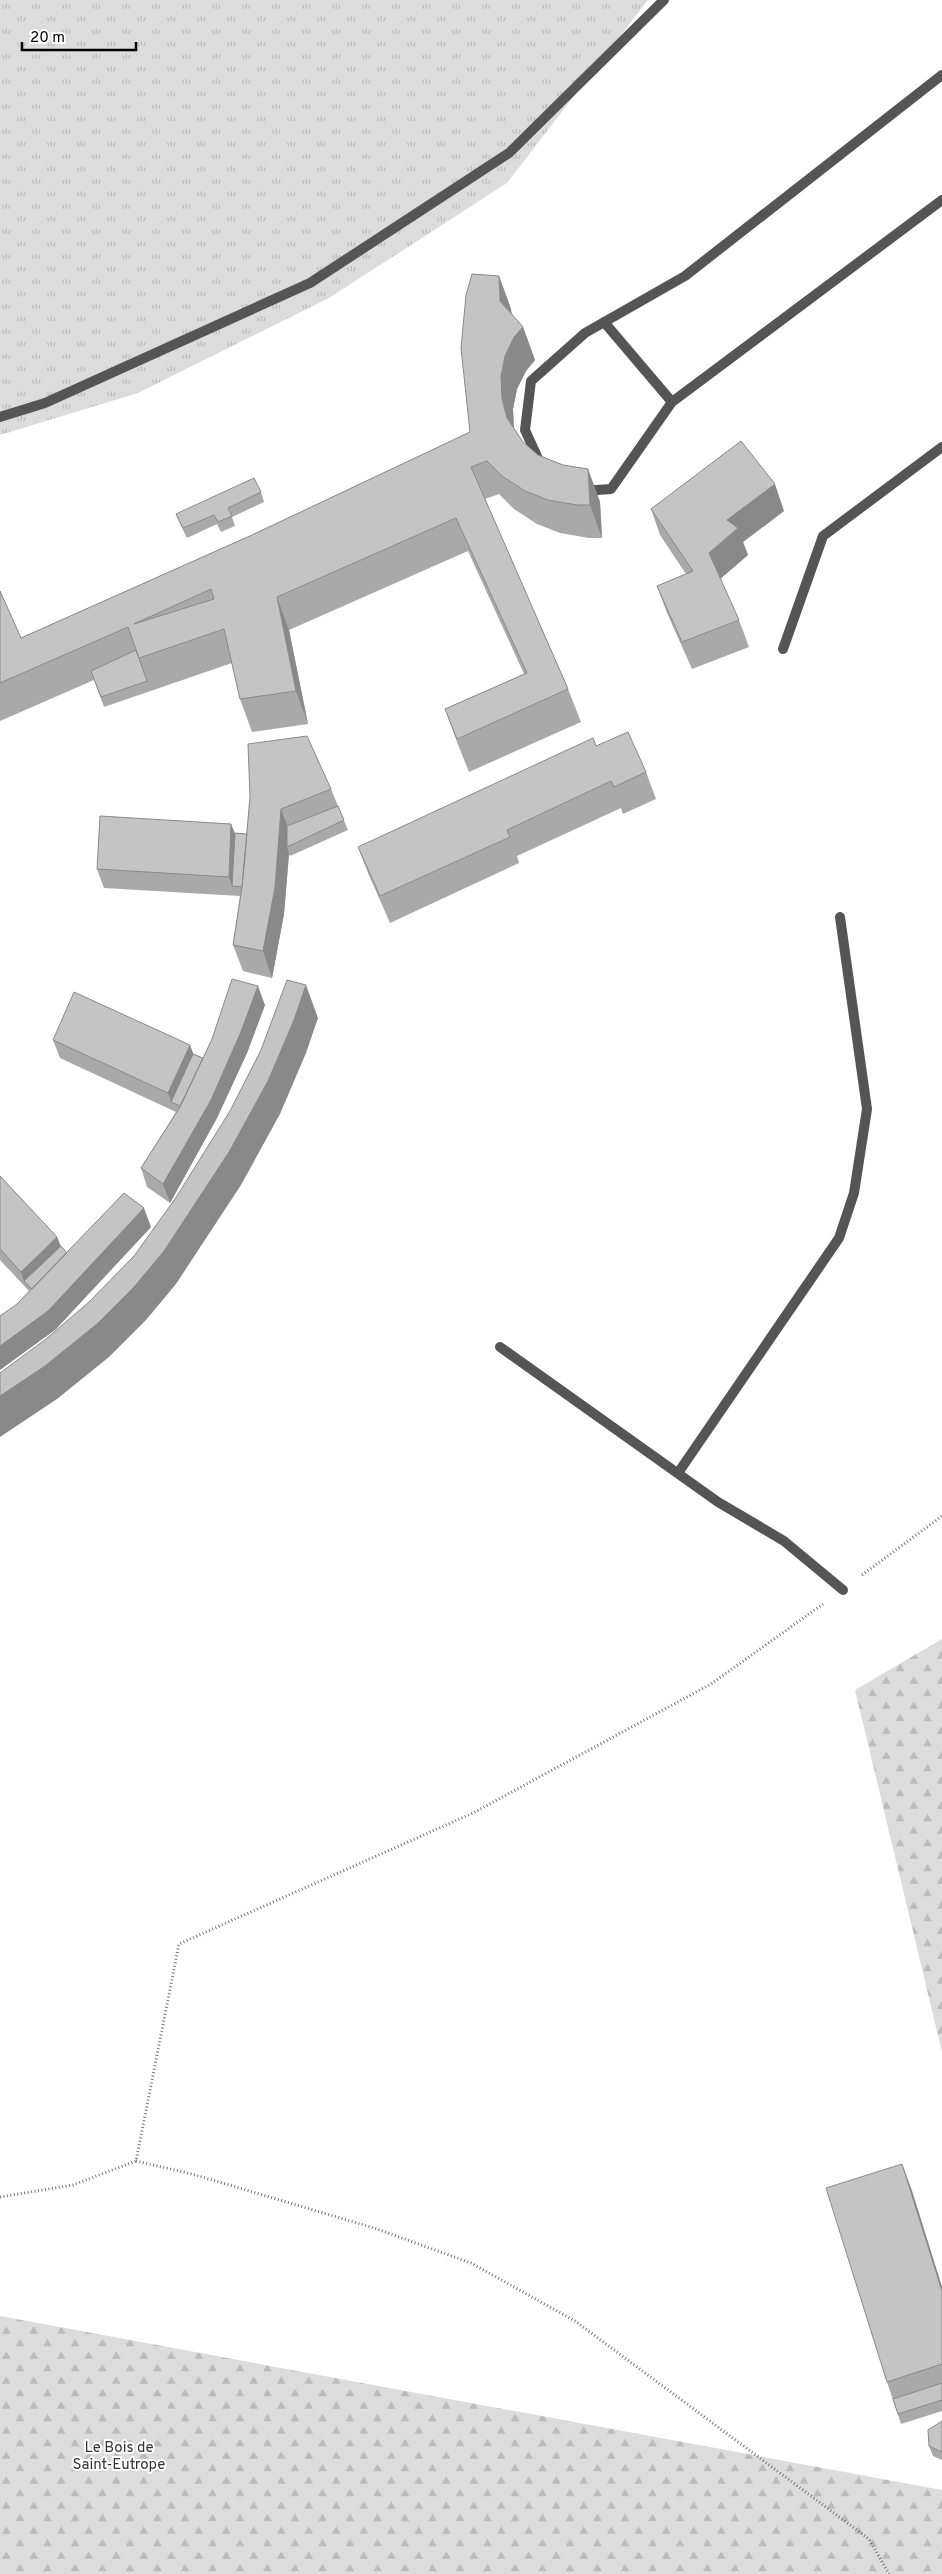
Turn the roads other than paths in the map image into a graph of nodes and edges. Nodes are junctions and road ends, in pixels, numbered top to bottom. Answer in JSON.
{"nodes":[{"id":1,"x":664,"y":0,"type":"edge"},
{"id":2,"x":942,"y":75,"type":"edge"},
{"id":3,"x":942,"y":200,"type":"edge"},
{"id":4,"x":604,"y":322,"type":"junction"},
{"id":5,"x":672,"y":402,"type":"junction"},
{"id":6,"x":0,"y":417,"type":"edge"},
{"id":7,"x":942,"y":447,"type":"edge"},
{"id":8,"x":551,"y":473,"type":"edge"},
{"id":9,"x":573,"y":486,"type":"edge"},
{"id":10,"x":783,"y":649,"type":"dead end"},
{"id":11,"x":840,"y":917,"type":"dead end"},
{"id":12,"x":500,"y":1347,"type":"dead end"},
{"id":13,"x":678,"y":1473,"type":"junction"},
{"id":14,"x":843,"y":1590,"type":"road end"}],
"edges":[{"from":1,"to":6,"type":"lane"},
{"from":2,"to":4,"type":"lane"},
{"from":3,"to":5,"type":"lane"},
{"from":4,"to":5,"type":"lane"},
{"from":4,"to":8,"type":"lane"},
{"from":5,"to":9,"type":"lane"},
{"from":7,"to":10,"type":"lane"},
{"from":11,"to":13,"type":"lane"},
{"from":12,"to":13,"type":"lane"},
{"from":13,"to":14,"type":"lane"}]}
